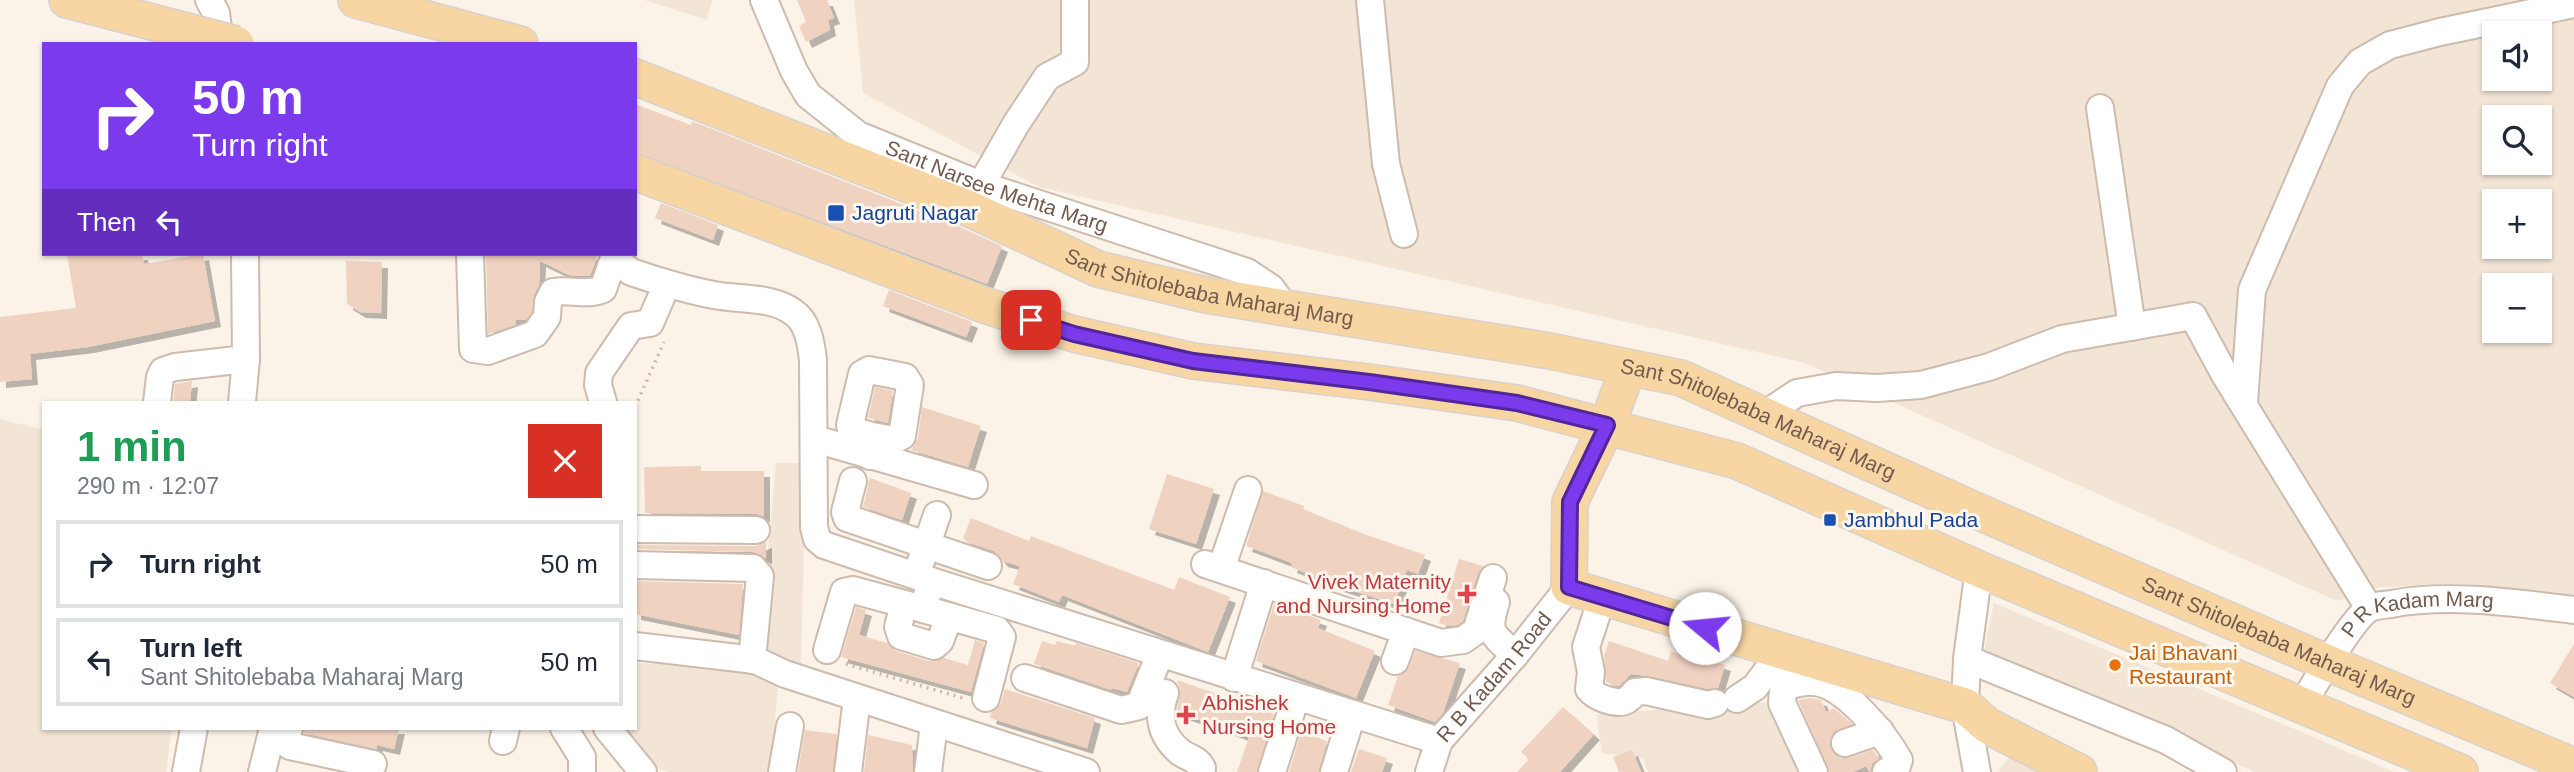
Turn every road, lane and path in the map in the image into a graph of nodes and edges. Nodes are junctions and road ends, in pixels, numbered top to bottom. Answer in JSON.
{"nodes":[{"id":1,"x":68,"y":0,"type":"edge"},
{"id":2,"x":209,"y":0,"type":"edge"},
{"id":3,"x":356,"y":0,"type":"edge"},
{"id":4,"x":764,"y":0,"type":"edge"},
{"id":5,"x":1075,"y":0,"type":"edge"},
{"id":6,"x":1370,"y":0,"type":"edge"},
{"id":7,"x":2574,"y":4,"type":"edge"},
{"id":8,"x":220,"y":42,"type":"edge"},
{"id":9,"x":228,"y":42,"type":"edge"},
{"id":10,"x":513,"y":42,"type":"edge"},
{"id":11,"x":637,"y":78,"type":"edge"},
{"id":12,"x":2100,"y":108,"type":"dead end"},
{"id":13,"x":637,"y":173,"type":"edge"},
{"id":14,"x":981,"y":185,"type":"junction"},
{"id":15,"x":1404,"y":234,"type":"dead end"},
{"id":16,"x":245,"y":256,"type":"edge"},
{"id":17,"x":471,"y":256,"type":"edge"},
{"id":18,"x":620,"y":260,"type":"edge"},
{"id":19,"x":667,"y":284,"type":"junction"},
{"id":20,"x":1284,"y":306,"type":"junction"},
{"id":21,"x":650,"y":323,"type":"junction"},
{"id":22,"x":2132,"y":327,"type":"junction"},
{"id":23,"x":1550,"y":351,"type":"junction"},
{"id":24,"x":246,"y":359,"type":"junction"},
{"id":25,"x":1629,"y":369,"type":"junction"},
{"id":26,"x":157,"y":401,"type":"edge"},
{"id":27,"x":242,"y":401,"type":"edge"},
{"id":28,"x":603,"y":401,"type":"edge"},
{"id":29,"x":637,"y":403,"type":"edge"},
{"id":30,"x":2244,"y":403,"type":"junction"},
{"id":31,"x":1539,"y":407,"type":"junction"},
{"id":32,"x":1764,"y":415,"type":"junction"},
{"id":33,"x":1607,"y":425,"type":"junction"},
{"id":34,"x":815,"y":439,"type":"junction"},
{"id":35,"x":853,"y":481,"type":"dead end"},
{"id":36,"x":974,"y":485,"type":"dead end"},
{"id":37,"x":1248,"y":491,"type":"dead end"},
{"id":38,"x":937,"y":515,"type":"dead end"},
{"id":39,"x":637,"y":528,"type":"edge"},
{"id":40,"x":756,"y":530,"type":"dead end"},
{"id":41,"x":926,"y":546,"type":"junction"},
{"id":42,"x":637,"y":565,"type":"edge"},
{"id":43,"x":988,"y":566,"type":"dead end"},
{"id":44,"x":1979,"y":569,"type":"junction"},
{"id":45,"x":924,"y":579,"type":"junction"},
{"id":46,"x":1264,"y":583,"type":"junction"},
{"id":47,"x":1494,"y":589,"type":"dead end"},
{"id":48,"x":1586,"y":592,"type":"junction"},
{"id":49,"x":914,"y":607,"type":"junction"},
{"id":50,"x":2370,"y":608,"type":"junction"},
{"id":51,"x":2574,"y":610,"type":"edge"},
{"id":52,"x":1484,"y":625,"type":"junction"},
{"id":53,"x":1406,"y":631,"type":"junction"},
{"id":54,"x":637,"y":646,"type":"edge"},
{"id":55,"x":827,"y":650,"type":"joint"},
{"id":56,"x":1783,"y":651,"type":"junction"},
{"id":57,"x":1515,"y":655,"type":"junction"},
{"id":58,"x":1967,"y":659,"type":"junction"},
{"id":59,"x":752,"y":660,"type":"junction"},
{"id":60,"x":1395,"y":661,"type":"dead end"},
{"id":61,"x":2328,"y":663,"type":"junction"},
{"id":62,"x":1165,"y":674,"type":"junction"},
{"id":63,"x":1025,"y":678,"type":"dead end"},
{"id":64,"x":1234,"y":678,"type":"junction"},
{"id":65,"x":1786,"y":686,"type":"junction"},
{"id":66,"x":857,"y":698,"type":"junction"},
{"id":67,"x":986,"y":698,"type":"joint"},
{"id":68,"x":1294,"y":705,"type":"junction"},
{"id":69,"x":2302,"y":705,"type":"junction"},
{"id":70,"x":1965,"y":706,"type":"junction"},
{"id":71,"x":1352,"y":715,"type":"junction"},
{"id":72,"x":934,"y":723,"type":"junction"},
{"id":73,"x":790,"y":726,"type":"dead end"},
{"id":74,"x":194,"y":730,"type":"edge"},
{"id":75,"x":272,"y":730,"type":"edge"},
{"id":76,"x":288,"y":730,"type":"edge"},
{"id":77,"x":565,"y":730,"type":"edge"},
{"id":78,"x":609,"y":730,"type":"edge"},
{"id":79,"x":1880,"y":731,"type":"junction"},
{"id":80,"x":1439,"y":741,"type":"junction"},
{"id":81,"x":1845,"y":743,"type":"dead end"},
{"id":82,"x":1019,"y":761,"type":"edge"},
{"id":83,"x":373,"y":764,"type":"dead end"},
{"id":84,"x":2574,"y":766,"type":"edge"},
{"id":85,"x":186,"y":772,"type":"edge"},
{"id":86,"x":262,"y":772,"type":"edge"},
{"id":87,"x":582,"y":772,"type":"edge"},
{"id":88,"x":643,"y":772,"type":"edge"},
{"id":89,"x":782,"y":772,"type":"edge"},
{"id":90,"x":848,"y":772,"type":"edge"},
{"id":91,"x":928,"y":772,"type":"edge"},
{"id":92,"x":1086,"y":772,"type":"edge"},
{"id":93,"x":1201,"y":772,"type":"edge"},
{"id":94,"x":1272,"y":772,"type":"edge"},
{"id":95,"x":1334,"y":772,"type":"edge"},
{"id":96,"x":1429,"y":772,"type":"edge"},
{"id":97,"x":1814,"y":772,"type":"edge"},
{"id":98,"x":1886,"y":772,"type":"edge"},
{"id":99,"x":1977,"y":772,"type":"edge"},
{"id":100,"x":2079,"y":772,"type":"edge"},
{"id":101,"x":2223,"y":772,"type":"edge"},
{"id":102,"x":2460,"y":772,"type":"edge"}],
"edges":[{"from":1,"to":9,"type":"main road","bridge":true},
{"from":2,"to":8,"type":"street"},
{"from":3,"to":10,"type":"main road"},
{"from":4,"to":14,"type":"street","name":"Sant Narsee Mehta Marg"},
{"from":5,"to":14,"type":"street"},
{"from":6,"to":15,"type":"street"},
{"from":7,"to":30,"type":"street"},
{"from":11,"to":20,"type":"main road","name":"Sant Shitolebaba Maharaj Marg"},
{"from":12,"to":22,"type":"street"},
{"from":13,"to":31,"type":"main road"},
{"from":14,"to":20,"type":"street","name":"Sant Narsee Mehta Marg"},
{"from":16,"to":24,"type":"street"},
{"from":17,"to":18,"type":"street"},
{"from":18,"to":19,"type":"street"},
{"from":19,"to":21,"type":"street"},
{"from":19,"to":34,"type":"street"},
{"from":20,"to":23,"type":"main road","name":"Sant Shitolebaba Maharaj Marg"},
{"from":21,"to":28,"type":"street"},
{"from":21,"to":29,"type":"path"},
{"from":22,"to":30,"type":"street"},
{"from":22,"to":32,"type":"street"},
{"from":23,"to":25,"type":"main road","name":"Sant Shitolebaba Maharaj Marg"},
{"from":23,"to":31,"type":"main road"},
{"from":24,"to":26,"type":"street"},
{"from":24,"to":27,"type":"street"},
{"from":25,"to":32,"type":"main road","name":"Sant Shitolebaba Maharaj Marg"},
{"from":25,"to":33,"type":"main road"},
{"from":30,"to":50,"type":"street"},
{"from":31,"to":33,"type":"main road"},
{"from":32,"to":61,"type":"main road","name":"Sant Shitolebaba Maharaj Marg"},
{"from":33,"to":44,"type":"main road"},
{"from":33,"to":48,"type":"main road"},
{"from":34,"to":36,"type":"street"},
{"from":34,"to":45,"type":"street"},
{"from":35,"to":41,"type":"street"},
{"from":37,"to":46,"type":"street"},
{"from":38,"to":41,"type":"street"},
{"from":39,"to":40,"type":"street"},
{"from":41,"to":43,"type":"street"},
{"from":41,"to":45,"type":"street"},
{"from":42,"to":59,"type":"street"},
{"from":44,"to":58,"type":"street"},
{"from":44,"to":69,"type":"main road"},
{"from":45,"to":49,"type":"street"},
{"from":45,"to":62,"type":"street"},
{"from":46,"to":53,"type":"street"},
{"from":46,"to":64,"type":"street"},
{"from":47,"to":52,"type":"street"},
{"from":48,"to":56,"type":"main road"},
{"from":48,"to":56,"type":"street"},
{"from":48,"to":57,"type":"street","name":"R B Kadam Road"},
{"from":49,"to":55,"type":"street"},
{"from":49,"to":67,"type":"street"},
{"from":50,"to":51,"type":"street","name":"P R Kadam Marg"},
{"from":50,"to":61,"type":"street","name":"P R Kadam Marg"},
{"from":52,"to":53,"type":"street"},
{"from":52,"to":57,"type":"street"},
{"from":53,"to":60,"type":"street"},
{"from":54,"to":59,"type":"street"},
{"from":55,"to":67,"type":"path"},
{"from":56,"to":65,"type":"street"},
{"from":56,"to":70,"type":"main road"},
{"from":57,"to":80,"type":"street","name":"R B Kadam Road"},
{"from":58,"to":70,"type":"street"},
{"from":58,"to":101,"type":"street"},
{"from":59,"to":66,"type":"street"},
{"from":61,"to":69,"type":"street","name":"P R Kadam Marg"},
{"from":61,"to":84,"type":"main road","name":"Sant Shitolebaba Maharaj Marg"},
{"from":62,"to":63,"type":"street"},
{"from":62,"to":64,"type":"street"},
{"from":62,"to":68,"type":"street"},
{"from":62,"to":93,"type":"street"},
{"from":64,"to":68,"type":"street"},
{"from":65,"to":79,"type":"street"},
{"from":65,"to":97,"type":"street"},
{"from":66,"to":72,"type":"street"},
{"from":66,"to":90,"type":"street"},
{"from":68,"to":71,"type":"street"},
{"from":68,"to":94,"type":"street"},
{"from":69,"to":102,"type":"main road"},
{"from":70,"to":99,"type":"street"},
{"from":70,"to":100,"type":"main road"},
{"from":71,"to":80,"type":"street"},
{"from":71,"to":95,"type":"street"},
{"from":72,"to":82,"type":"street"},
{"from":72,"to":91,"type":"street"},
{"from":73,"to":89,"type":"street"},
{"from":74,"to":85,"type":"street"},
{"from":75,"to":86,"type":"street"},
{"from":76,"to":83,"type":"street"},
{"from":77,"to":87,"type":"street"},
{"from":78,"to":88,"type":"street"},
{"from":79,"to":81,"type":"street"},
{"from":79,"to":98,"type":"street"},
{"from":80,"to":96,"type":"street","name":"R B Kadam Road"},
{"from":82,"to":92,"type":"street"}]}
